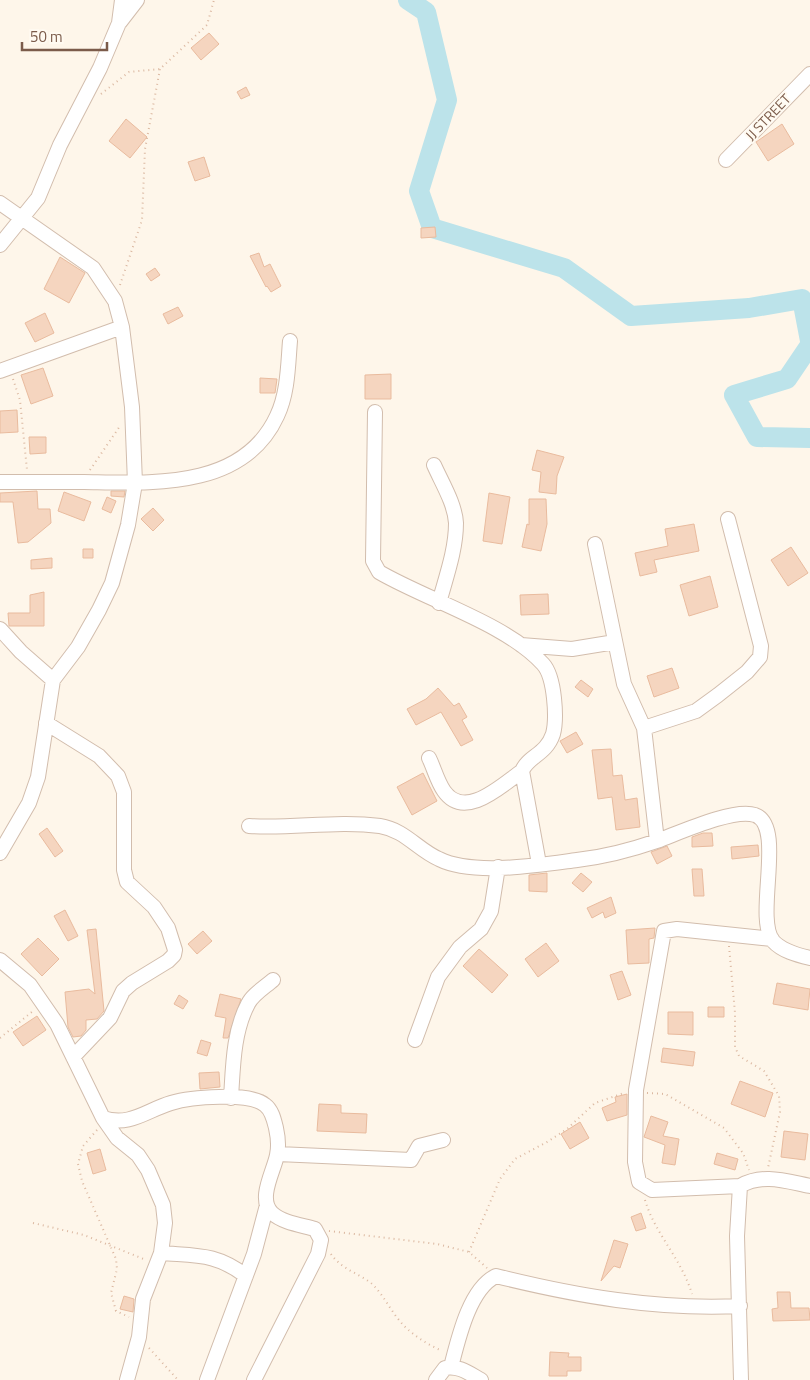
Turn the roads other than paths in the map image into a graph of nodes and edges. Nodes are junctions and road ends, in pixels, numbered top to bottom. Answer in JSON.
{"nodes":[{"id":1,"x":122,"y":0,"type":"edge"},
{"id":2,"x":137,"y":0,"type":"edge"},
{"id":3,"x":119,"y":23,"type":"junction"},
{"id":4,"x":810,"y":74,"type":"edge"},
{"id":5,"x":726,"y":160,"type":"dead end"},
{"id":6,"x":0,"y":203,"type":"edge"},
{"id":7,"x":21,"y":220,"type":"junction"},
{"id":8,"x":0,"y":245,"type":"edge"},
{"id":9,"x":122,"y":327,"type":"junction"},
{"id":10,"x":290,"y":341,"type":"dead end"},
{"id":11,"x":5,"y":370,"type":"edge"},
{"id":12,"x":375,"y":412,"type":"dead end"},
{"id":13,"x":434,"y":466,"type":"dead end"},
{"id":14,"x":0,"y":482,"type":"edge"},
{"id":15,"x":134,"y":483,"type":"junction"},
{"id":16,"x":728,"y":519,"type":"dead end"},
{"id":17,"x":595,"y":544,"type":"dead end"},
{"id":18,"x":440,"y":603,"type":"junction"},
{"id":19,"x":0,"y":628,"type":"edge"},
{"id":20,"x":615,"y":642,"type":"junction"},
{"id":21,"x":521,"y":645,"type":"junction"},
{"id":22,"x":53,"y":680,"type":"junction"},
{"id":23,"x":46,"y":723,"type":"junction"},
{"id":24,"x":644,"y":728,"type":"junction"},
{"id":25,"x":429,"y":758,"type":"dead end"},
{"id":26,"x":522,"y":771,"type":"junction"},
{"id":27,"x":248,"y":826,"type":"dead end"},
{"id":28,"x":657,"y":841,"type":"junction"},
{"id":29,"x":0,"y":852,"type":"edge"},
{"id":30,"x":538,"y":864,"type":"junction"},
{"id":31,"x":498,"y":867,"type":"junction"},
{"id":32,"x":772,"y":939,"type":"junction"},
{"id":33,"x":810,"y":958,"type":"edge"},
{"id":34,"x":0,"y":960,"type":"edge"},
{"id":35,"x":273,"y":980,"type":"dead end"},
{"id":36,"x":415,"y":1040,"type":"dead end"},
{"id":37,"x":74,"y":1058,"type":"junction"},
{"id":38,"x":231,"y":1098,"type":"junction"},
{"id":39,"x":104,"y":1120,"type":"junction"},
{"id":40,"x":443,"y":1140,"type":"dead end"},
{"id":41,"x":278,"y":1154,"type":"junction"},
{"id":42,"x":746,"y":1183,"type":"junction"},
{"id":43,"x":810,"y":1186,"type":"edge"},
{"id":44,"x":267,"y":1205,"type":"junction"},
{"id":45,"x":159,"y":1259,"type":"junction"},
{"id":46,"x":246,"y":1276,"type":"junction"},
{"id":47,"x":740,"y":1306,"type":"junction"},
{"id":48,"x":452,"y":1362,"type":"junction"},
{"id":49,"x":127,"y":1380,"type":"edge"},
{"id":50,"x":208,"y":1380,"type":"edge"},
{"id":51,"x":254,"y":1380,"type":"edge"},
{"id":52,"x":436,"y":1380,"type":"edge"},
{"id":53,"x":481,"y":1380,"type":"edge"},
{"id":54,"x":741,"y":1380,"type":"edge"}],
"edges":[{"from":1,"to":3,"type":"street"},
{"from":2,"to":3,"type":"street"},
{"from":3,"to":7,"type":"street"},
{"from":4,"to":5,"type":"street","name":"JJ STREET"},
{"from":6,"to":7,"type":"street"},
{"from":7,"to":8,"type":"street"},
{"from":7,"to":9,"type":"street"},
{"from":9,"to":11,"type":"street"},
{"from":9,"to":15,"type":"street"},
{"from":10,"to":15,"type":"street"},
{"from":12,"to":18,"type":"street"},
{"from":13,"to":18,"type":"street"},
{"from":14,"to":15,"type":"street"},
{"from":15,"to":22,"type":"street"},
{"from":16,"to":24,"type":"street"},
{"from":17,"to":20,"type":"street"},
{"from":18,"to":21,"type":"street"},
{"from":19,"to":22,"type":"street"},
{"from":20,"to":21,"type":"street"},
{"from":20,"to":24,"type":"street"},
{"from":21,"to":26,"type":"street"},
{"from":22,"to":23,"type":"street"},
{"from":23,"to":29,"type":"street"},
{"from":23,"to":37,"type":"street"},
{"from":24,"to":28,"type":"street"},
{"from":25,"to":26,"type":"street"},
{"from":26,"to":30,"type":"street"},
{"from":27,"to":31,"type":"street"},
{"from":28,"to":30,"type":"street"},
{"from":28,"to":32,"type":"street"},
{"from":30,"to":31,"type":"street"},
{"from":31,"to":36,"type":"street"},
{"from":32,"to":33,"type":"street"},
{"from":32,"to":42,"type":"street"},
{"from":34,"to":37,"type":"street"},
{"from":35,"to":38,"type":"street"},
{"from":37,"to":39,"type":"street"},
{"from":38,"to":39,"type":"street"},
{"from":38,"to":41,"type":"street"},
{"from":39,"to":45,"type":"street"},
{"from":40,"to":41,"type":"street"},
{"from":41,"to":44,"type":"street"},
{"from":42,"to":43,"type":"street"},
{"from":42,"to":47,"type":"street"},
{"from":44,"to":46,"type":"street"},
{"from":44,"to":51,"type":"street"},
{"from":45,"to":46,"type":"street"},
{"from":45,"to":49,"type":"street"},
{"from":46,"to":50,"type":"street"},
{"from":47,"to":48,"type":"street"},
{"from":47,"to":54,"type":"street"},
{"from":48,"to":52,"type":"street"},
{"from":48,"to":53,"type":"street"}]}
